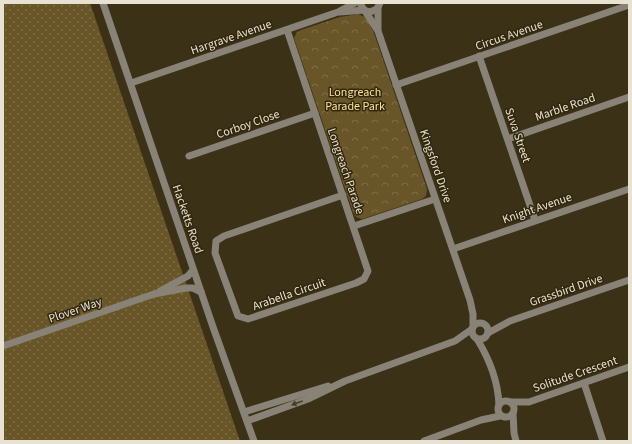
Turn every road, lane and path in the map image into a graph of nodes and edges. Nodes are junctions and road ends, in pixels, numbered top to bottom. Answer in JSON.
{"nodes":[{"id":1,"x":103,"y":3,"type":"edge"},
{"id":2,"x":354,"y":3,"type":"edge"},
{"id":3,"x":360,"y":3,"type":"edge"},
{"id":4,"x":380,"y":5,"type":"edge"},
{"id":5,"x":629,"y":5,"type":"edge"},
{"id":6,"x":365,"y":10,"type":"junction"},
{"id":7,"x":338,"y":12,"type":"junction"},
{"id":8,"x":287,"y":30,"type":"junction"},
{"id":9,"x":378,"y":31,"type":"junction"},
{"id":10,"x":479,"y":56,"type":"junction"},
{"id":11,"x":131,"y":83,"type":"junction"},
{"id":12,"x":396,"y":85,"type":"junction"},
{"id":13,"x":629,"y":97,"type":"edge"},
{"id":14,"x":315,"y":113,"type":"junction"},
{"id":15,"x":508,"y":139,"type":"junction"},
{"id":16,"x":189,"y":156,"type":"dead end"},
{"id":17,"x":629,"y":189,"type":"edge"},
{"id":18,"x":343,"y":195,"type":"junction"},
{"id":19,"x":435,"y":199,"type":"junction"},
{"id":20,"x":535,"y":220,"type":"junction"},
{"id":21,"x":354,"y":226,"type":"junction"},
{"id":22,"x":453,"y":250,"type":"junction"},
{"id":23,"x":193,"y":270,"type":"junction"},
{"id":24,"x":367,"y":274,"type":"joint"},
{"id":25,"x":629,"y":280,"type":"edge"},
{"id":26,"x":201,"y":292,"type":"junction"},
{"id":27,"x":154,"y":294,"type":"junction"},
{"id":28,"x":472,"y":307,"type":"junction"},
{"id":29,"x":510,"y":321,"type":"junction"},
{"id":30,"x":483,"y":324,"type":"junction"},
{"id":31,"x":472,"y":328,"type":"junction"},
{"id":32,"x":488,"y":334,"type":"junction"},
{"id":33,"x":476,"y":338,"type":"junction"},
{"id":34,"x":455,"y":341,"type":"junction"},
{"id":35,"x":3,"y":346,"type":"edge"},
{"id":36,"x":488,"y":357,"type":"junction"},
{"id":37,"x":629,"y":367,"type":"edge"},
{"id":38,"x":345,"y":381,"type":"junction"},
{"id":39,"x":584,"y":383,"type":"junction"},
{"id":40,"x":498,"y":386,"type":"junction"},
{"id":41,"x":509,"y":402,"type":"junction"},
{"id":42,"x":529,"y":402,"type":"junction"},
{"id":43,"x":498,"y":406,"type":"junction"},
{"id":44,"x":244,"y":412,"type":"junction"},
{"id":45,"x":513,"y":412,"type":"junction"},
{"id":46,"x":501,"y":416,"type":"junction"},
{"id":47,"x":481,"y":420,"type":"junction"},
{"id":48,"x":247,"y":421,"type":"junction"},
{"id":49,"x":514,"y":433,"type":"junction"},
{"id":50,"x":254,"y":441,"type":"edge"},
{"id":51,"x":424,"y":441,"type":"edge"},
{"id":52,"x":516,"y":441,"type":"edge"},
{"id":53,"x":603,"y":441,"type":"edge"}],
"edges":[{"from":1,"to":11,"type":"street","name":"Hacketts Road"},
{"from":2,"to":7,"type":"street","name":"Hargrave Avenue"},
{"from":3,"to":6,"type":"street","name":"Kingsford Drive"},
{"from":4,"to":6,"type":"street","name":"Hargrave Avenue"},
{"from":4,"to":9,"type":"street","name":"Kingsford Drive"},
{"from":5,"to":10,"type":"street","name":"Circus Avenue"},
{"from":6,"to":7,"type":"street","name":"Hargrave Avenue"},
{"from":6,"to":9,"type":"street","name":"Kingsford Drive"},
{"from":7,"to":8,"type":"street","name":"Hargrave Avenue"},
{"from":8,"to":11,"type":"street","name":"Hargrave Avenue"},
{"from":8,"to":14,"type":"street","name":"Longreach Parade"},
{"from":9,"to":12,"type":"street","name":"Kingsford Drive"},
{"from":10,"to":12,"type":"street","name":"Circus Avenue"},
{"from":10,"to":15,"type":"street","name":"Suva Street"},
{"from":11,"to":23,"type":"street","name":"Hacketts Road"},
{"from":12,"to":19,"type":"street","name":"Kingsford Drive"},
{"from":13,"to":15,"type":"street","name":"Marble Road"},
{"from":14,"to":16,"type":"street","name":"Corboy Close"},
{"from":14,"to":18,"type":"street","name":"Longreach Parade"},
{"from":15,"to":20,"type":"street","name":"Suva Street"},
{"from":17,"to":20,"type":"street","name":"Knight Avenue"},
{"from":18,"to":21,"type":"street","name":"Longreach Parade"},
{"from":18,"to":24,"type":"street","name":"Arabella Circuit"},
{"from":19,"to":21,"type":"street"},
{"from":19,"to":22,"type":"street","name":"Kingsford Drive"},
{"from":20,"to":22,"type":"street","name":"Knight Avenue"},
{"from":21,"to":24,"type":"street","name":"Longreach Parade"},
{"from":22,"to":28,"type":"street","name":"Kingsford Drive"},
{"from":23,"to":26,"type":"street","name":"Hacketts Road"},
{"from":23,"to":27,"type":"street","name":"Plover Way"},
{"from":25,"to":29,"type":"street","name":"Grassbird Drive"},
{"from":26,"to":27,"type":"street","name":"Plover Way"},
{"from":26,"to":44,"type":"street","name":"Hacketts Road"},
{"from":27,"to":35,"type":"street","name":"Plover Way"},
{"from":28,"to":30,"type":"street","name":"Kingsford Drive"},
{"from":28,"to":31,"type":"street","name":"Kingsford Drive"},
{"from":29,"to":30,"type":"street","name":"Grassbird Drive"},
{"from":29,"to":32,"type":"street","name":"Grassbird Drive"},
{"from":30,"to":31,"type":"street"},
{"from":30,"to":32,"type":"street"},
{"from":31,"to":33,"type":"street"},
{"from":31,"to":34,"type":"street"},
{"from":32,"to":33,"type":"street"},
{"from":32,"to":36,"type":"street"},
{"from":33,"to":34,"type":"street"},
{"from":33,"to":36,"type":"street"},
{"from":34,"to":38,"type":"street"},
{"from":36,"to":40,"type":"street"},
{"from":37,"to":39,"type":"street","name":"Solitude Crescent"},
{"from":38,"to":44,"type":"street"},
{"from":38,"to":48,"type":"street","one_way":true},
{"from":39,"to":42,"type":"street","name":"Solitude Crescent"},
{"from":39,"to":53,"type":"street"},
{"from":40,"to":41,"type":"street"},
{"from":40,"to":43,"type":"street"},
{"from":41,"to":42,"type":"street","name":"Solitude Crescent"},
{"from":41,"to":43,"type":"street"},
{"from":41,"to":45,"type":"street"},
{"from":42,"to":45,"type":"street","name":"Solitude Crescent"},
{"from":43,"to":46,"type":"street"},
{"from":43,"to":47,"type":"street"},
{"from":44,"to":48,"type":"street","name":"Hacketts Road"},
{"from":45,"to":46,"type":"street"},
{"from":45,"to":49,"type":"street"},
{"from":46,"to":47,"type":"street"},
{"from":46,"to":49,"type":"street"},
{"from":47,"to":51,"type":"street"},
{"from":48,"to":50,"type":"street","name":"Hacketts Road"},
{"from":49,"to":52,"type":"street"}]}
